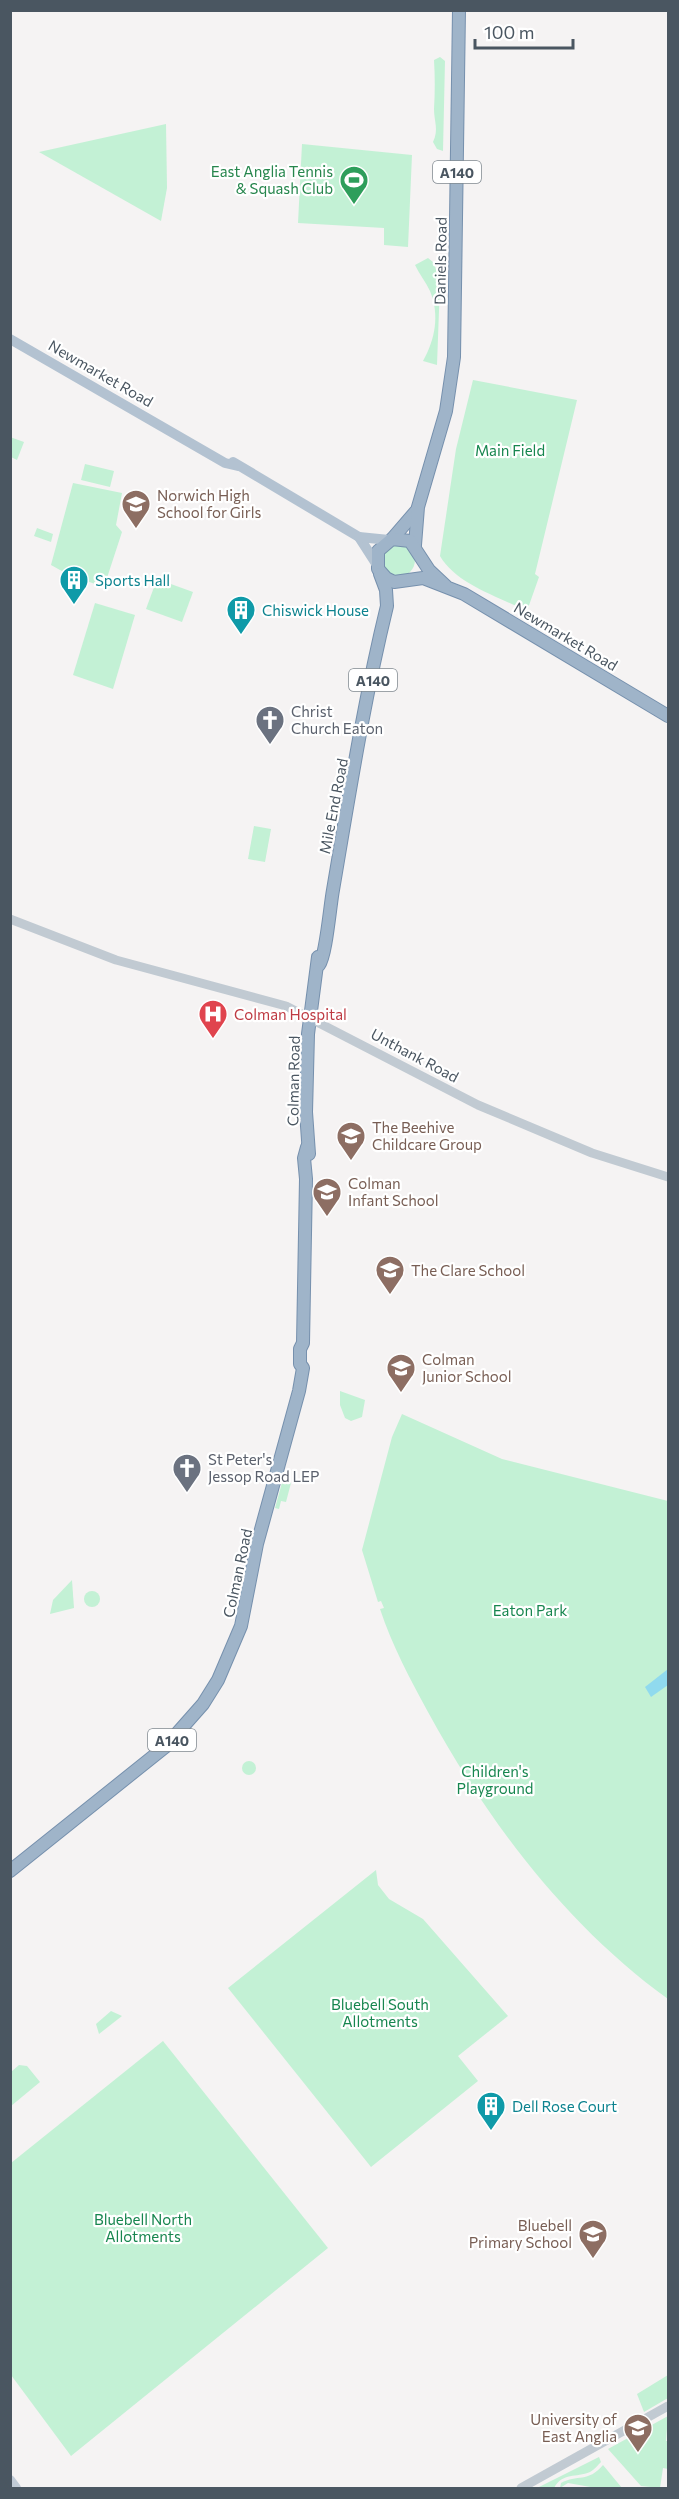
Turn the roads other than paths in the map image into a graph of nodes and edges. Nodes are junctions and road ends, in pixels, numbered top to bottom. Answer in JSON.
{"nodes":[{"id":1,"x":459,"y":10,"type":"edge"},
{"id":2,"x":10,"y":339,"type":"edge"},
{"id":3,"x":418,"y":507,"type":"junction"},
{"id":4,"x":359,"y":537,"type":"junction"},
{"id":5,"x":390,"y":539,"type":"junction"},
{"id":6,"x":418,"y":550,"type":"junction"},
{"id":7,"x":378,"y":568,"type":"junction"},
{"id":8,"x":407,"y":580,"type":"junction"},
{"id":9,"x":446,"y":585,"type":"junction"},
{"id":10,"x":387,"y":606,"type":"junction"},
{"id":11,"x":669,"y":716,"type":"edge"},
{"id":12,"x":10,"y":919,"type":"edge"},
{"id":13,"x":310,"y":1016,"type":"junction"},
{"id":14,"x":669,"y":1177,"type":"edge"},
{"id":15,"x":10,"y":1871,"type":"edge"},
{"id":16,"x":669,"y":2406,"type":"edge"},
{"id":17,"x":10,"y":2480,"type":"edge"},
{"id":18,"x":16,"y":2488,"type":"edge"},
{"id":19,"x":521,"y":2488,"type":"edge"}],
"edges":[{"from":1,"to":3,"type":"highway","name":"Daniels Road","number":"A140"},
{"from":2,"to":4,"type":"main road","name":"Newmarket Road"},
{"from":3,"to":5,"type":"highway","name":"Daniels Road","number":"A140"},
{"from":3,"to":6,"type":"highway","name":"Daniels Road","number":"A140"},
{"from":4,"to":5,"type":"main road","name":"Newmarket Road"},
{"from":4,"to":7,"type":"main road","name":"Newmarket Road"},
{"from":5,"to":6,"type":"highway","name":"Newmarket Road"},
{"from":5,"to":7,"type":"highway","number":"A140"},
{"from":6,"to":8,"type":"highway","number":"A140"},
{"from":6,"to":9,"type":"highway","name":"Newmarket Road"},
{"from":7,"to":8,"type":"highway","name":"Newmarket Road"},
{"from":7,"to":10,"type":"highway","name":"Mile End Road","number":"A140"},
{"from":8,"to":9,"type":"highway","name":"Newmarket Road"},
{"from":8,"to":10,"type":"highway","name":"Mile End Road","number":"A140"},
{"from":9,"to":11,"type":"highway","name":"Newmarket Road"},
{"from":10,"to":13,"type":"highway","name":"Mile End Road","number":"A140"},
{"from":12,"to":13,"type":"street","name":"Unthank Road"},
{"from":13,"to":14,"type":"street","name":"Unthank Road"},
{"from":13,"to":15,"type":"highway","name":"Colman Road","number":"A140"},
{"from":16,"to":19,"type":"street"},
{"from":17,"to":18,"type":"main road"}]}
